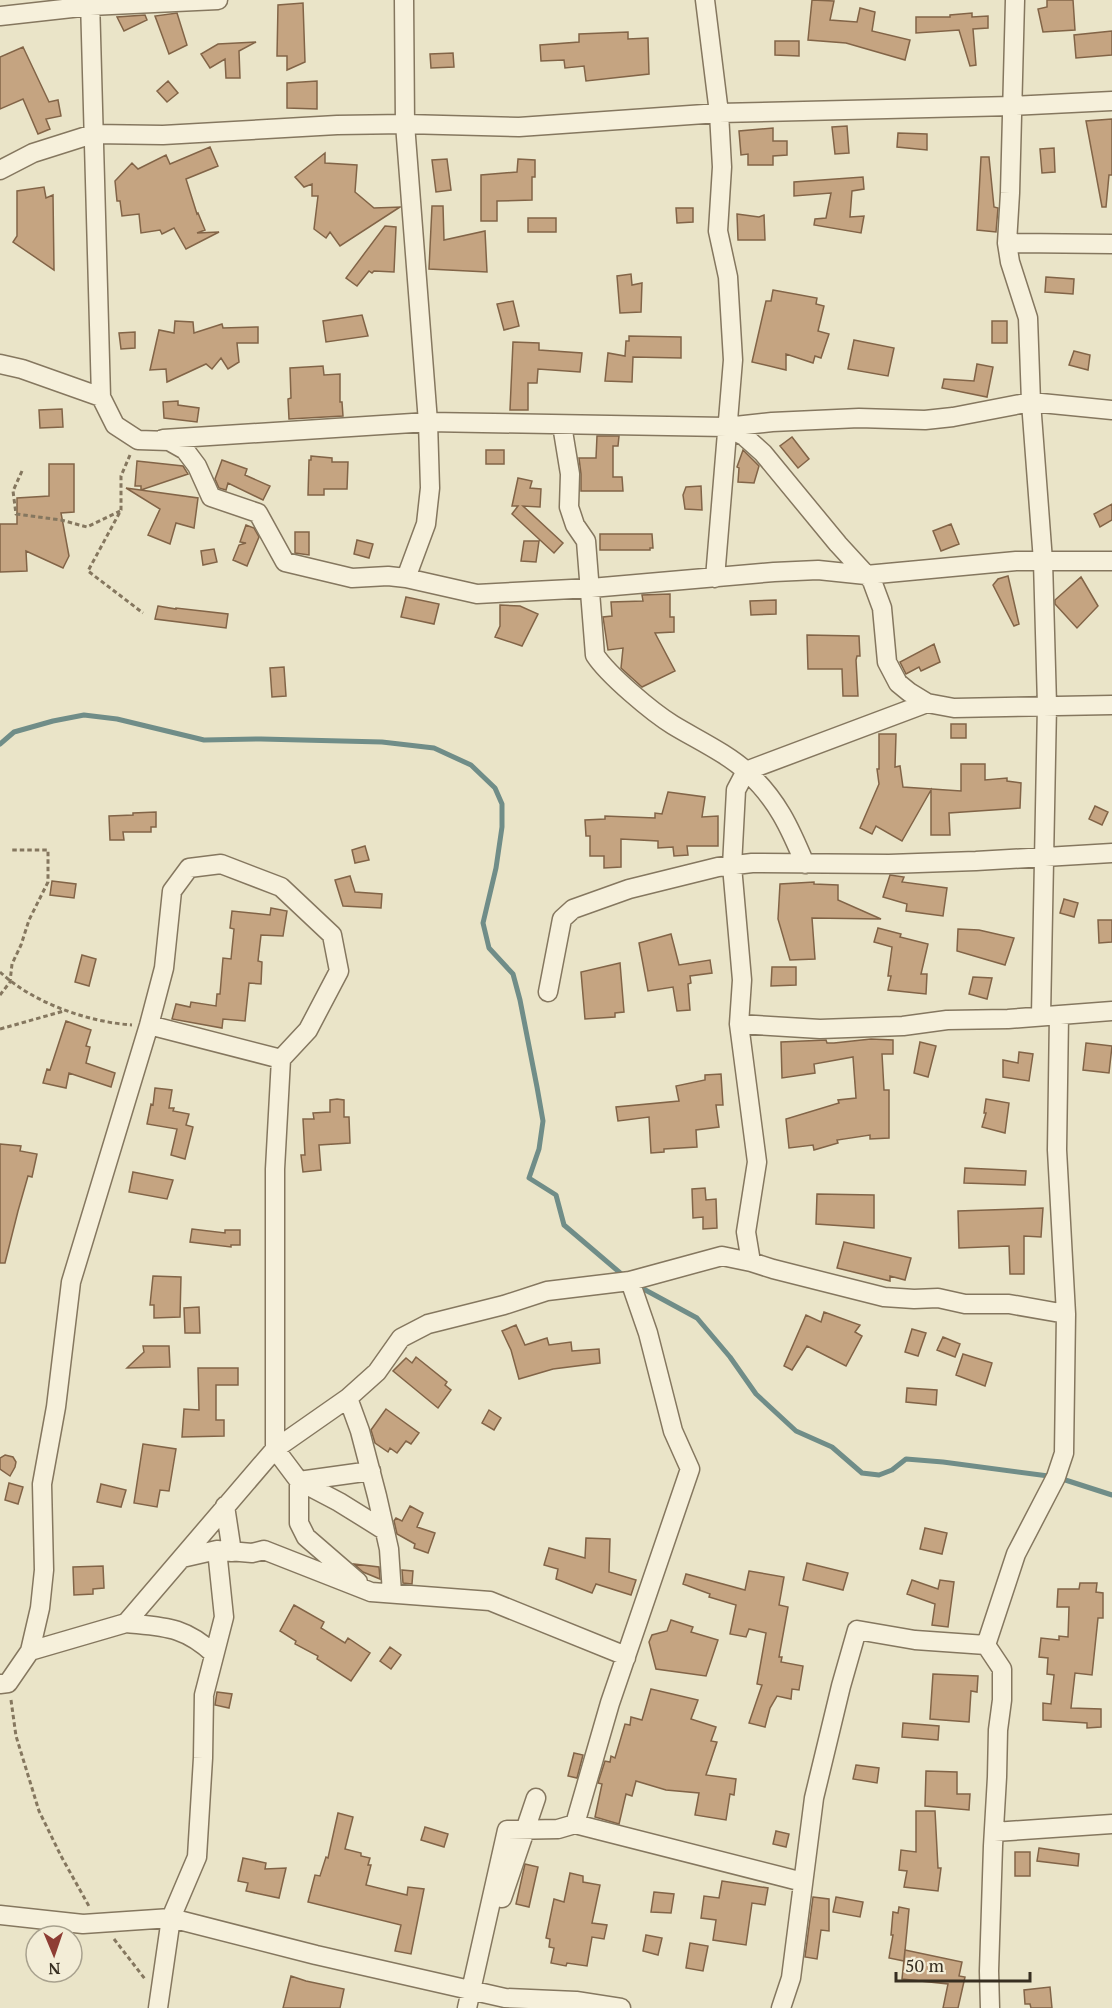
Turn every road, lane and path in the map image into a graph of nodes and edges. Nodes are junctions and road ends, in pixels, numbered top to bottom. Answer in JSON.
{"nodes":[{"id":1,"x":218,"y":0,"type":"edge"},
{"id":2,"x":404,"y":0,"type":"edge"},
{"id":3,"x":705,"y":0,"type":"edge"},
{"id":4,"x":1015,"y":0,"type":"edge"},
{"id":5,"x":90,"y":3,"type":"edge"},
{"id":6,"x":0,"y":16,"type":"edge"},
{"id":7,"x":1112,"y":101,"type":"edge"},
{"id":8,"x":1012,"y":106,"type":"junction"},
{"id":9,"x":720,"y":113,"type":"junction"},
{"id":10,"x":405,"y":124,"type":"junction"},
{"id":11,"x":93,"y":134,"type":"junction"},
{"id":12,"x":0,"y":170,"type":"edge"},
{"id":13,"x":1007,"y":243,"type":"junction"},
{"id":14,"x":1112,"y":244,"type":"edge"},
{"id":15,"x":0,"y":364,"type":"edge"},
{"id":16,"x":101,"y":398,"type":"junction"},
{"id":17,"x":1031,"y":402,"type":"junction"},
{"id":18,"x":1112,"y":410,"type":"edge"},
{"id":19,"x":428,"y":422,"type":"junction"},
{"id":20,"x":562,"y":425,"type":"junction"},
{"id":21,"x":726,"y":427,"type":"junction"},
{"id":22,"x":138,"y":440,"type":"junction"},
{"id":23,"x":22,"y":471,"type":"dead end"},
{"id":24,"x":121,"y":510,"type":"junction"},
{"id":25,"x":1043,"y":561,"type":"junction"},
{"id":26,"x":1112,"y":561,"type":"edge"},
{"id":27,"x":866,"y":575,"type":"junction"},
{"id":28,"x":406,"y":578,"type":"junction"},
{"id":29,"x":715,"y":578,"type":"junction"},
{"id":30,"x":591,"y":588,"type":"junction"},
{"id":31,"x":143,"y":613,"type":"dead end"},
{"id":32,"x":927,"y":703,"type":"junction"},
{"id":33,"x":1047,"y":705,"type":"junction"},
{"id":34,"x":1112,"y":705,"type":"edge"},
{"id":35,"x":746,"y":771,"type":"junction"},
{"id":36,"x":12,"y":850,"type":"dead end"},
{"id":37,"x":1112,"y":853,"type":"edge"},
{"id":38,"x":1044,"y":856,"type":"junction"},
{"id":39,"x":805,"y":864,"type":"junction"},
{"id":40,"x":732,"y":866,"type":"junction"},
{"id":41,"x":0,"y":972,"type":"edge"},
{"id":42,"x":10,"y":982,"type":"junction"},
{"id":43,"x":548,"y":992,"type":"dead end"},
{"id":44,"x":0,"y":995,"type":"edge"},
{"id":45,"x":64,"y":1011,"type":"junction"},
{"id":46,"x":1112,"y":1011,"type":"edge"},
{"id":47,"x":1050,"y":1015,"type":"junction"},
{"id":48,"x":739,"y":1024,"type":"junction"},
{"id":49,"x":149,"y":1025,"type":"junction"},
{"id":50,"x":0,"y":1029,"type":"edge"},
{"id":51,"x":280,"y":1059,"type":"junction"},
{"id":52,"x":751,"y":1262,"type":"junction"},
{"id":53,"x":630,"y":1281,"type":"junction"},
{"id":54,"x":1066,"y":1314,"type":"junction"},
{"id":55,"x":348,"y":1398,"type":"junction"},
{"id":56,"x":275,"y":1449,"type":"junction"},
{"id":57,"x":370,"y":1471,"type":"junction"},
{"id":58,"x":299,"y":1481,"type":"junction"},
{"id":59,"x":225,"y":1506,"type":"junction"},
{"id":60,"x":384,"y":1530,"type":"junction"},
{"id":61,"x":218,"y":1550,"type":"junction"},
{"id":62,"x":182,"y":1558,"type":"junction"},
{"id":63,"x":371,"y":1592,"type":"junction"},
{"id":64,"x":392,"y":1593,"type":"junction"},
{"id":65,"x":126,"y":1623,"type":"junction"},
{"id":66,"x":986,"y":1645,"type":"junction"},
{"id":67,"x":30,"y":1651,"type":"junction"},
{"id":68,"x":214,"y":1654,"type":"junction"},
{"id":69,"x":626,"y":1658,"type":"junction"},
{"id":70,"x":4,"y":1684,"type":"edge"},
{"id":71,"x":536,"y":1797,"type":"dead end"},
{"id":72,"x":575,"y":1824,"type":"junction"},
{"id":73,"x":1112,"y":1824,"type":"edge"},
{"id":74,"x":994,"y":1832,"type":"junction"},
{"id":75,"x":803,"y":1882,"type":"junction"},
{"id":76,"x":92,"y":1910,"type":"dead end"},
{"id":77,"x":0,"y":1915,"type":"edge"},
{"id":78,"x":171,"y":1918,"type":"junction"},
{"id":79,"x":112,"y":1936,"type":"dead end"},
{"id":80,"x":468,"y":2002,"type":"edge"},
{"id":81,"x":159,"y":2003,"type":"edge"},
{"id":82,"x":621,"y":2008,"type":"edge"},
{"id":83,"x":781,"y":2008,"type":"edge"},
{"id":84,"x":990,"y":2008,"type":"edge"}],
"edges":[{"from":1,"to":5,"type":"street"},
{"from":2,"to":10,"type":"street"},
{"from":3,"to":9,"type":"street"},
{"from":4,"to":8,"type":"street"},
{"from":5,"to":6,"type":"street"},
{"from":5,"to":11,"type":"street"},
{"from":7,"to":8,"type":"street"},
{"from":8,"to":9,"type":"street"},
{"from":8,"to":13,"type":"street"},
{"from":9,"to":10,"type":"street"},
{"from":9,"to":21,"type":"street"},
{"from":10,"to":11,"type":"street"},
{"from":10,"to":19,"type":"street"},
{"from":11,"to":12,"type":"street"},
{"from":11,"to":16,"type":"street"},
{"from":13,"to":14,"type":"street"},
{"from":13,"to":17,"type":"street"},
{"from":15,"to":16,"type":"street"},
{"from":16,"to":22,"type":"street"},
{"from":17,"to":18,"type":"street"},
{"from":17,"to":21,"type":"street"},
{"from":17,"to":25,"type":"street"},
{"from":19,"to":20,"type":"street"},
{"from":19,"to":22,"type":"street"},
{"from":19,"to":28,"type":"street"},
{"from":20,"to":21,"type":"street"},
{"from":20,"to":30,"type":"street"},
{"from":21,"to":27,"type":"street"},
{"from":21,"to":29,"type":"street"},
{"from":22,"to":24,"type":"path"},
{"from":22,"to":28,"type":"street"},
{"from":23,"to":24,"type":"path"},
{"from":24,"to":31,"type":"path"},
{"from":25,"to":26,"type":"street"},
{"from":25,"to":27,"type":"street"},
{"from":25,"to":33,"type":"street"},
{"from":27,"to":29,"type":"street"},
{"from":27,"to":32,"type":"street"},
{"from":28,"to":30,"type":"street"},
{"from":29,"to":30,"type":"street"},
{"from":30,"to":35,"type":"street"},
{"from":32,"to":33,"type":"street"},
{"from":32,"to":35,"type":"street"},
{"from":33,"to":34,"type":"street"},
{"from":33,"to":38,"type":"street"},
{"from":35,"to":39,"type":"street"},
{"from":35,"to":40,"type":"street"},
{"from":36,"to":42,"type":"path"},
{"from":37,"to":38,"type":"street"},
{"from":38,"to":39,"type":"street"},
{"from":38,"to":47,"type":"street"},
{"from":39,"to":40,"type":"street"},
{"from":40,"to":43,"type":"street"},
{"from":40,"to":48,"type":"street"},
{"from":41,"to":42,"type":"path"},
{"from":42,"to":44,"type":"path"},
{"from":42,"to":45,"type":"path"},
{"from":45,"to":49,"type":"path"},
{"from":45,"to":50,"type":"path"},
{"from":46,"to":47,"type":"street"},
{"from":47,"to":48,"type":"street"},
{"from":47,"to":54,"type":"street"},
{"from":48,"to":52,"type":"street"},
{"from":49,"to":51,"type":"street"},
{"from":49,"to":51,"type":"street"},
{"from":49,"to":67,"type":"street"},
{"from":51,"to":56,"type":"street"},
{"from":52,"to":53,"type":"street"},
{"from":52,"to":54,"type":"street"},
{"from":53,"to":55,"type":"street"},
{"from":53,"to":69,"type":"street"},
{"from":54,"to":66,"type":"street"},
{"from":55,"to":56,"type":"street"},
{"from":55,"to":57,"type":"street"},
{"from":56,"to":58,"type":"street"},
{"from":56,"to":59,"type":"street"},
{"from":57,"to":58,"type":"street"},
{"from":57,"to":60,"type":"street"},
{"from":58,"to":60,"type":"street"},
{"from":58,"to":63,"type":"street"},
{"from":59,"to":61,"type":"street"},
{"from":59,"to":62,"type":"street"},
{"from":60,"to":64,"type":"street"},
{"from":61,"to":62,"type":"street"},
{"from":61,"to":63,"type":"street"},
{"from":61,"to":68,"type":"street"},
{"from":62,"to":65,"type":"street"},
{"from":63,"to":64,"type":"street"},
{"from":64,"to":69,"type":"street"},
{"from":65,"to":67,"type":"street"},
{"from":65,"to":68,"type":"street"},
{"from":66,"to":74,"type":"street"},
{"from":66,"to":75,"type":"street"},
{"from":67,"to":70,"type":"street"},
{"from":68,"to":78,"type":"street"},
{"from":69,"to":72,"type":"street"},
{"from":70,"to":76,"type":"path"},
{"from":71,"to":80,"type":"street"},
{"from":72,"to":75,"type":"street"},
{"from":72,"to":80,"type":"street"},
{"from":73,"to":74,"type":"street"},
{"from":74,"to":84,"type":"street"},
{"from":75,"to":83,"type":"street"},
{"from":77,"to":78,"type":"street"},
{"from":78,"to":80,"type":"street"},
{"from":78,"to":81,"type":"street"},
{"from":79,"to":81,"type":"path"},
{"from":80,"to":82,"type":"street"}]}
